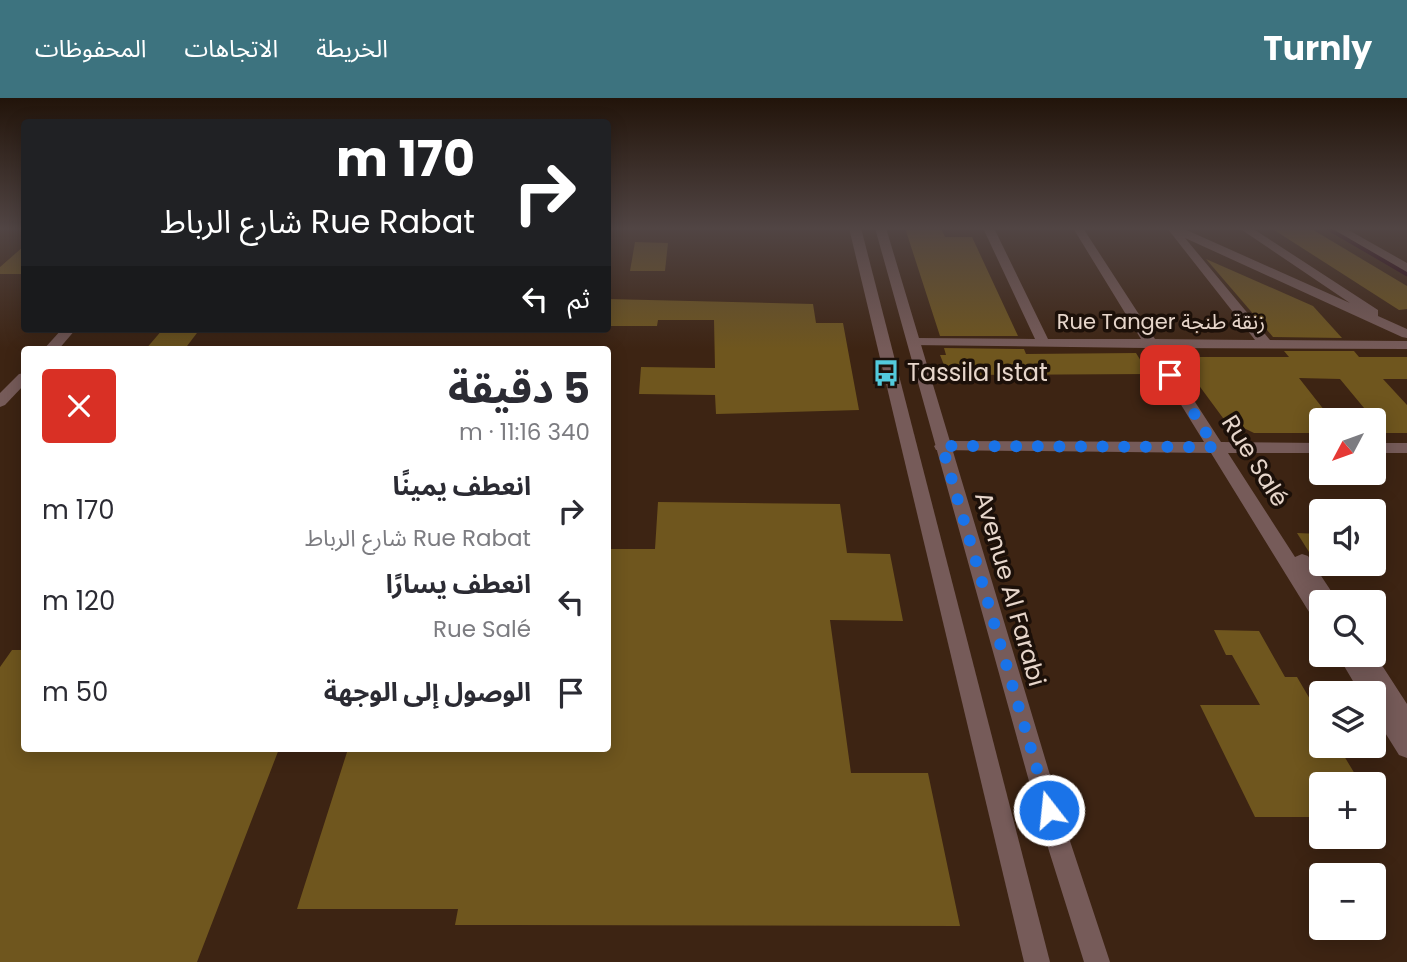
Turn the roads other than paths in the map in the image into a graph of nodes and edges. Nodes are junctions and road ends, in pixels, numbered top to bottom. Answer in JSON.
{"nodes":[{"id":1,"x":865,"y":268,"type":"edge"},
{"id":2,"x":892,"y":268,"type":"edge"},
{"id":3,"x":1007,"y":268,"type":"edge"},
{"id":4,"x":1107,"y":268,"type":"edge"},
{"id":5,"x":1204,"y":268,"type":"edge"},
{"id":6,"x":1263,"y":268,"type":"edge"},
{"id":7,"x":1308,"y":268,"type":"edge"},
{"id":8,"x":1316,"y":268,"type":"edge"},
{"id":9,"x":1321,"y":277,"type":"junction"},
{"id":10,"x":1299,"y":285,"type":"junction"},
{"id":11,"x":1384,"y":321,"type":"junction"},
{"id":12,"x":1403,"y":332,"type":"edge"},
{"id":13,"x":65,"y":333,"type":"edge"},
{"id":14,"x":915,"y":342,"type":"junction"},
{"id":15,"x":1043,"y":342,"type":"junction"},
{"id":16,"x":1156,"y":343,"type":"junction"},
{"id":17,"x":1266,"y":344,"type":"junction"},
{"id":18,"x":1407,"y":345,"type":"edge"},
{"id":19,"x":54,"y":346,"type":"edge"},
{"id":20,"x":21,"y":380,"type":"edge"},
{"id":21,"x":0,"y":402,"type":"edge"},
{"id":22,"x":942,"y":446,"type":"junction"},
{"id":23,"x":1222,"y":447,"type":"junction"},
{"id":24,"x":1309,"y":448,"type":"edge"},
{"id":25,"x":1386,"y":448,"type":"edge"},
{"id":26,"x":1407,"y":448,"type":"edge"},
{"id":27,"x":1320,"y":590,"type":"edge"},
{"id":28,"x":1309,"y":594,"type":"edge"},
{"id":29,"x":1371,"y":667,"type":"edge"},
{"id":30,"x":1386,"y":715,"type":"edge"},
{"id":31,"x":1407,"y":722,"type":"edge"},
{"id":32,"x":1407,"y":748,"type":"edge"},
{"id":33,"x":1037,"y":962,"type":"edge"},
{"id":34,"x":1097,"y":962,"type":"edge"}],
"edges":[{"from":1,"to":33,"type":"street"},
{"from":2,"to":14,"type":"street","name":"Avenue Al Farabi"},
{"from":3,"to":15,"type":"street"},
{"from":4,"to":16,"type":"street","name":"Rue Salé"},
{"from":5,"to":17,"type":"street"},
{"from":6,"to":10,"type":"street"},
{"from":7,"to":9,"type":"street"},
{"from":8,"to":12,"type":"street"},
{"from":9,"to":10,"type":"street"},
{"from":9,"to":11,"type":"street"},
{"from":10,"to":11,"type":"street"},
{"from":10,"to":12,"type":"street"},
{"from":11,"to":12,"type":"street"},
{"from":13,"to":19,"type":"street"},
{"from":14,"to":15,"type":"street","name":"Rue Tanger زنقة طنجة"},
{"from":14,"to":22,"type":"street","name":"Avenue Al Farabi"},
{"from":15,"to":16,"type":"street","name":"Rue Tanger زنقة طنجة"},
{"from":16,"to":17,"type":"street","name":"Rue Tanger زنقة طنجة"},
{"from":16,"to":23,"type":"street","name":"Rue Salé"},
{"from":17,"to":18,"type":"street","name":"Rue Tanger زنقة طنجة"},
{"from":20,"to":21,"type":"street"},
{"from":22,"to":23,"type":"street"},
{"from":22,"to":34,"type":"street","name":"Avenue Al Farabi"},
{"from":23,"to":24,"type":"street"},
{"from":23,"to":27,"type":"street","name":"Rue Salé"},
{"from":23,"to":28,"type":"street","name":"Rue Salé"},
{"from":25,"to":26,"type":"street"},
{"from":29,"to":31,"type":"street"},
{"from":30,"to":32,"type":"street"}]}
